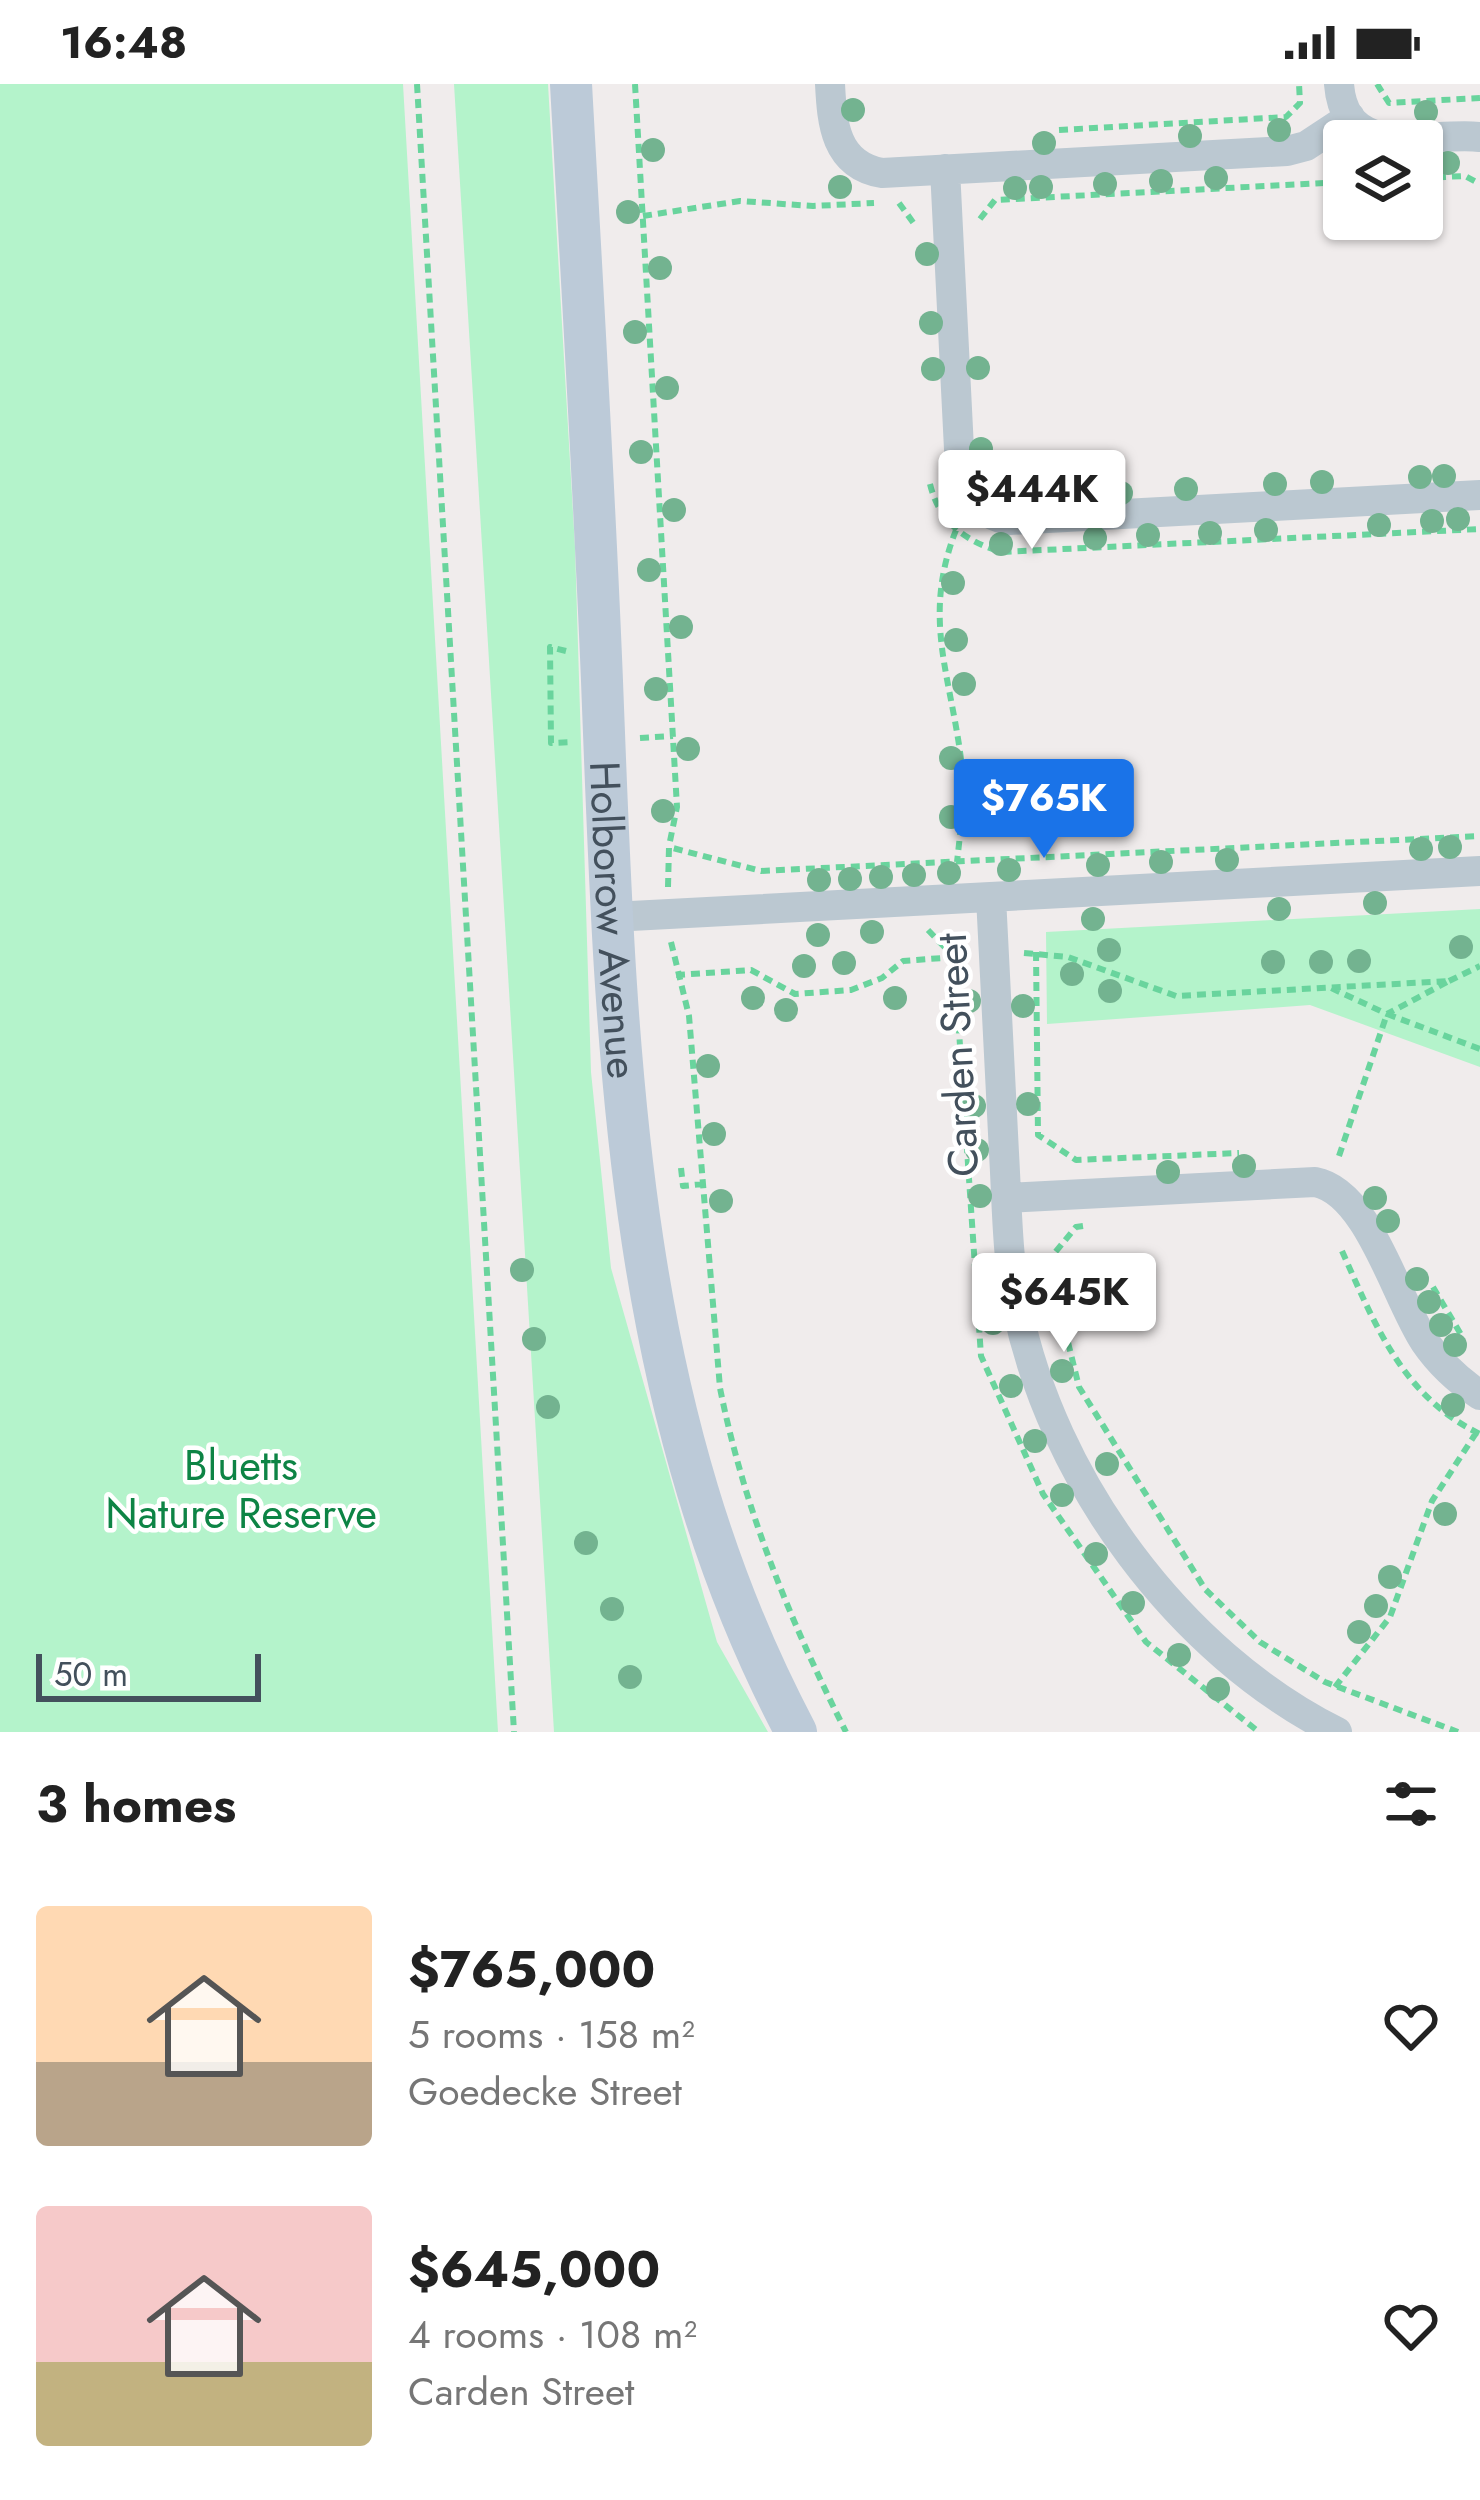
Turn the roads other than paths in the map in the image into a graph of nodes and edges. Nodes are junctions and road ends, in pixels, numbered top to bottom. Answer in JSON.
{"nodes":[{"id":1,"x":571,"y":84,"type":"edge"},
{"id":2,"x":830,"y":84,"type":"edge"},
{"id":3,"x":1340,"y":84,"type":"edge"},
{"id":4,"x":1350,"y":117,"type":"junction"},
{"id":5,"x":1480,"y":137,"type":"edge"},
{"id":6,"x":945,"y":169,"type":"junction"},
{"id":7,"x":1480,"y":495,"type":"edge"},
{"id":8,"x":1480,"y":871,"type":"edge"},
{"id":9,"x":991,"y":897,"type":"junction"},
{"id":10,"x":612,"y":917,"type":"junction"},
{"id":11,"x":1006,"y":1198,"type":"junction"},
{"id":12,"x":1480,"y":1395,"type":"edge"},
{"id":13,"x":796,"y":1732,"type":"edge"},
{"id":14,"x":1336,"y":1732,"type":"edge"}],
"edges":[{"from":1,"to":10,"type":"main road","name":"Holborow Avenue"},
{"from":2,"to":6,"type":"street"},
{"from":3,"to":4,"type":"street"},
{"from":4,"to":5,"type":"street"},
{"from":4,"to":6,"type":"street"},
{"from":6,"to":7,"type":"street"},
{"from":8,"to":9,"type":"street"},
{"from":9,"to":10,"type":"street"},
{"from":9,"to":11,"type":"street","name":"Carden Street"},
{"from":10,"to":13,"type":"main road","name":"Holborow Avenue"},
{"from":11,"to":12,"type":"street"},
{"from":11,"to":14,"type":"street","name":"Carden Street"}]}
